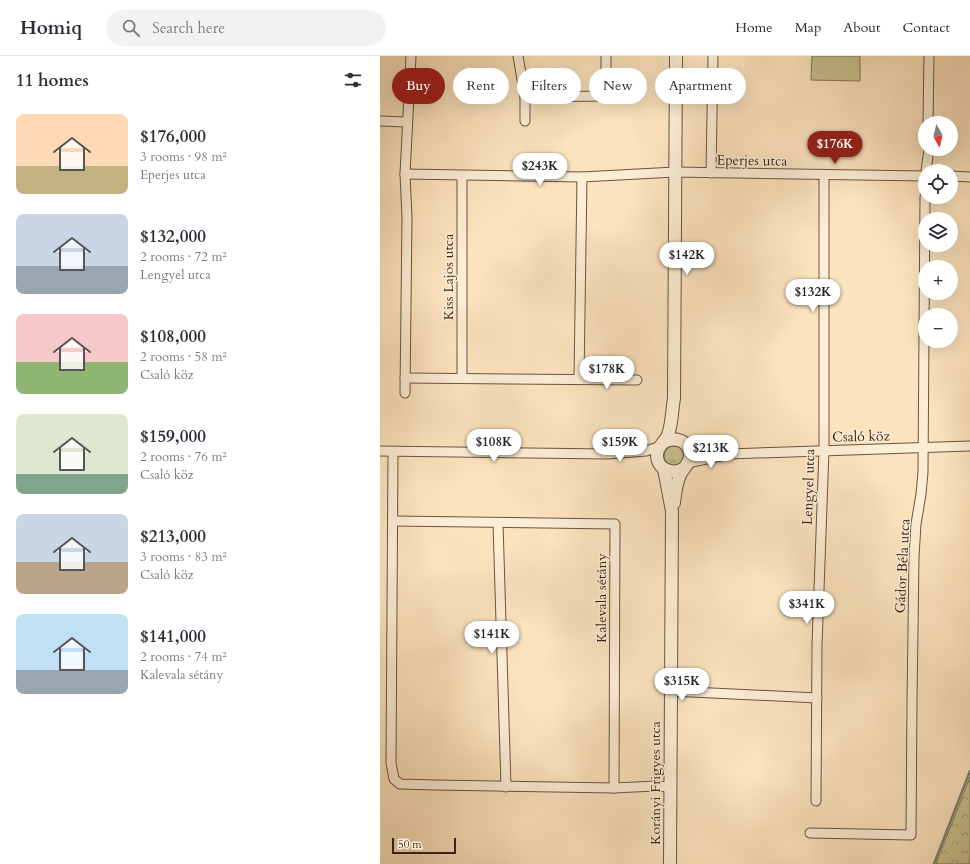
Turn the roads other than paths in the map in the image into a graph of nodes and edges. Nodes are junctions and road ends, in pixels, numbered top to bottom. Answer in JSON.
{"nodes":[{"id":1,"x":410,"y":56,"type":"edge"},
{"id":2,"x":518,"y":56,"type":"edge"},
{"id":3,"x":606,"y":56,"type":"edge"},
{"id":4,"x":676,"y":56,"type":"edge"},
{"id":5,"x":713,"y":56,"type":"edge"},
{"id":6,"x":929,"y":56,"type":"edge"},
{"id":7,"x":520,"y":68,"type":"edge"},
{"id":8,"x":581,"y":96,"type":"edge"},
{"id":9,"x":525,"y":104,"type":"edge"},
{"id":10,"x":928,"y":116,"type":"edge"},
{"id":11,"x":380,"y":121,"type":"edge"},
{"id":12,"x":525,"y":121,"type":"dead end"},
{"id":13,"x":407,"y":122,"type":"junction"},
{"id":14,"x":675,"y":172,"type":"junction"},
{"id":15,"x":711,"y":173,"type":"junction"},
{"id":16,"x":405,"y":174,"type":"junction"},
{"id":17,"x":824,"y":175,"type":"junction"},
{"id":18,"x":462,"y":176,"type":"junction"},
{"id":19,"x":918,"y":176,"type":"edge"},
{"id":20,"x":958,"y":176,"type":"edge"},
{"id":21,"x":582,"y":177,"type":"junction"},
{"id":22,"x":970,"y":177,"type":"edge"},
{"id":23,"x":925,"y":204,"type":"edge"},
{"id":24,"x":405,"y":378,"type":"junction"},
{"id":25,"x":462,"y":378,"type":"junction"},
{"id":26,"x":579,"y":379,"type":"junction"},
{"id":27,"x":637,"y":380,"type":"dead end"},
{"id":28,"x":405,"y":393,"type":"dead end"},
{"id":29,"x":674,"y":398,"type":"junction"},
{"id":30,"x":662,"y":444,"type":"junction"},
{"id":31,"x":685,"y":444,"type":"junction"},
{"id":32,"x":970,"y":446,"type":"edge"},
{"id":33,"x":923,"y":448,"type":"junction"},
{"id":34,"x":824,"y":450,"type":"junction"},
{"id":35,"x":380,"y":451,"type":"edge"},
{"id":36,"x":393,"y":452,"type":"junction"},
{"id":37,"x":630,"y":452,"type":"junction"},
{"id":38,"x":728,"y":454,"type":"junction"},
{"id":39,"x":661,"y":465,"type":"junction"},
{"id":40,"x":685,"y":467,"type":"junction"},
{"id":41,"x":672,"y":511,"type":"junction"},
{"id":42,"x":393,"y":521,"type":"junction"},
{"id":43,"x":498,"y":523,"type":"junction"},
{"id":44,"x":671,"y":691,"type":"junction"},
{"id":45,"x":817,"y":698,"type":"junction"},
{"id":46,"x":506,"y":787,"type":"junction"},
{"id":47,"x":670,"y":787,"type":"junction"},
{"id":48,"x":614,"y":788,"type":"junction"},
{"id":49,"x":816,"y":801,"type":"dead end"},
{"id":50,"x":810,"y":833,"type":"dead end"},
{"id":51,"x":670,"y":864,"type":"edge"}],
"edges":[{"from":1,"to":13,"type":"street"},
{"from":2,"to":7,"type":"street"},
{"from":3,"to":8,"type":"street"},
{"from":4,"to":14,"type":"street","name":"Korányi Frigyes utca"},
{"from":5,"to":15,"type":"street"},
{"from":6,"to":10,"type":"street"},
{"from":9,"to":12,"type":"street"},
{"from":11,"to":13,"type":"street"},
{"from":13,"to":16,"type":"street"},
{"from":14,"to":15,"type":"street","name":"Eperjes utca"},
{"from":14,"to":21,"type":"street","name":"Eperjes utca"},
{"from":14,"to":29,"type":"street","name":"Korányi Frigyes utca"},
{"from":15,"to":17,"type":"street","name":"Eperjes utca"},
{"from":16,"to":18,"type":"street","name":"Eperjes utca"},
{"from":16,"to":24,"type":"street"},
{"from":17,"to":19,"type":"street","name":"Eperjes utca"},
{"from":17,"to":34,"type":"street","name":"Lengyel utca"},
{"from":18,"to":21,"type":"street","name":"Eperjes utca"},
{"from":18,"to":25,"type":"street","name":"Kiss Lajos utca"},
{"from":20,"to":22,"type":"street"},
{"from":21,"to":26,"type":"street"},
{"from":23,"to":33,"type":"street","name":"Gádor Béla utca"},
{"from":24,"to":25,"type":"street"},
{"from":24,"to":28,"type":"street"},
{"from":25,"to":26,"type":"street"},
{"from":26,"to":27,"type":"street"},
{"from":29,"to":30,"type":"street","name":"Korányi Frigyes utca"},
{"from":29,"to":31,"type":"street","name":"Korányi Frigyes utca"},
{"from":30,"to":31,"type":"street"},
{"from":30,"to":37,"type":"street"},
{"from":30,"to":39,"type":"street","name":"Korányi Frigyes utca"},
{"from":31,"to":38,"type":"street","name":"Csaló köz"},
{"from":31,"to":40,"type":"street","name":"Korányi Frigyes utca"},
{"from":32,"to":33,"type":"street","name":"Csaló köz"},
{"from":33,"to":34,"type":"street","name":"Csaló köz"},
{"from":33,"to":50,"type":"street","name":"Gádor Béla utca"},
{"from":34,"to":38,"type":"street","name":"Csaló köz"},
{"from":34,"to":45,"type":"street","name":"Lengyel utca"},
{"from":35,"to":36,"type":"street"},
{"from":36,"to":37,"type":"street"},
{"from":36,"to":42,"type":"street"},
{"from":37,"to":39,"type":"street"},
{"from":38,"to":40,"type":"street","name":"Csaló köz"},
{"from":39,"to":40,"type":"street"},
{"from":39,"to":41,"type":"street","name":"Korányi Frigyes utca"},
{"from":40,"to":41,"type":"street","name":"Korányi Frigyes utca"},
{"from":41,"to":44,"type":"street","name":"Korányi Frigyes utca"},
{"from":42,"to":43,"type":"street","name":"Kalevala sétány"},
{"from":42,"to":46,"type":"street"},
{"from":43,"to":46,"type":"street"},
{"from":43,"to":48,"type":"street","name":"Kalevala sétány"},
{"from":44,"to":45,"type":"street"},
{"from":44,"to":47,"type":"street","name":"Korányi Frigyes utca"},
{"from":45,"to":49,"type":"street","name":"Lengyel utca"},
{"from":46,"to":48,"type":"street"},
{"from":47,"to":48,"type":"street"},
{"from":47,"to":51,"type":"street","name":"Korányi Frigyes utca"}]}
